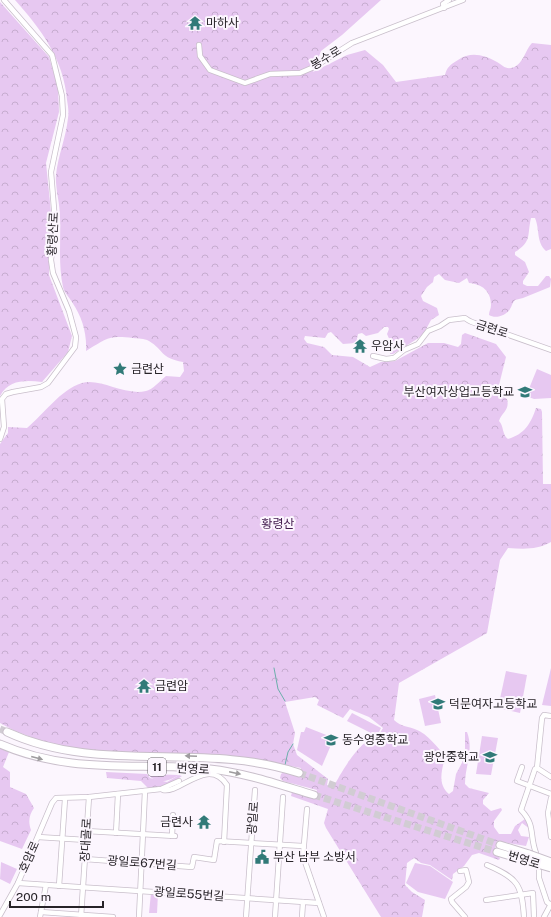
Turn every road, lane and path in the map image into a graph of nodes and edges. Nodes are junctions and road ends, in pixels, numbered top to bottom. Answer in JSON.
{"nodes":[{"id":1,"x":4,"y":0,"type":"edge"},
{"id":2,"x":449,"y":0,"type":"edge"},
{"id":3,"x":463,"y":0,"type":"edge"},
{"id":4,"x":444,"y":8,"type":"junction"},
{"id":5,"x":199,"y":45,"type":"dead end"},
{"id":6,"x":551,"y":350,"type":"edge"},
{"id":7,"x":373,"y":356,"type":"dead end"},
{"id":8,"x":0,"y":439,"type":"edge"},
{"id":9,"x":551,"y":717,"type":"edge"},
{"id":10,"x":8,"y":732,"type":"tunnel mouth"},
{"id":11,"x":0,"y":744,"type":"edge"},
{"id":12,"x":522,"y":767,"type":"dead end"},
{"id":13,"x":537,"y":768,"type":"junction"},
{"id":14,"x":299,"y":774,"type":"tunnel mouth"},
{"id":15,"x":551,"y":777,"type":"edge"},
{"id":16,"x":179,"y":781,"type":"dead end"},
{"id":17,"x":529,"y":786,"type":"junction"},
{"id":18,"x":161,"y":790,"type":"junction"},
{"id":19,"x":254,"y":790,"type":"dead end"},
{"id":20,"x":145,"y":791,"type":"junction"},
{"id":21,"x":118,"y":794,"type":"junction"},
{"id":22,"x":551,"y":794,"type":"edge"},
{"id":23,"x":314,"y":795,"type":"tunnel mouth"},
{"id":24,"x":88,"y":797,"type":"junction"},
{"id":25,"x":283,"y":797,"type":"dead end"},
{"id":26,"x":551,"y":798,"type":"edge"},
{"id":27,"x":64,"y":799,"type":"junction"},
{"id":28,"x":307,"y":809,"type":"dead end"},
{"id":29,"x":550,"y":812,"type":"edge"},
{"id":30,"x":173,"y":815,"type":"dead end"},
{"id":31,"x":86,"y":831,"type":"junction"},
{"id":32,"x":116,"y":833,"type":"junction"},
{"id":33,"x":143,"y":834,"type":"junction"},
{"id":34,"x":38,"y":837,"type":"junction"},
{"id":35,"x":551,"y":837,"type":"edge"},
{"id":36,"x":62,"y":839,"type":"junction"},
{"id":37,"x":86,"y":840,"type":"junction"},
{"id":38,"x":224,"y":842,"type":"junction"},
{"id":39,"x":251,"y":843,"type":"junction"},
{"id":40,"x":280,"y":845,"type":"junction"},
{"id":41,"x":500,"y":845,"type":"tunnel mouth"},
{"id":42,"x":304,"y":846,"type":"junction"},
{"id":43,"x":496,"y":852,"type":"tunnel mouth"},
{"id":44,"x":530,"y":856,"type":"junction"},
{"id":45,"x":85,"y":859,"type":"junction"},
{"id":46,"x":551,"y":861,"type":"edge"},
{"id":47,"x":142,"y":862,"type":"junction"},
{"id":48,"x":487,"y":865,"type":"dead end"},
{"id":49,"x":540,"y":868,"type":"junction"},
{"id":50,"x":551,"y":870,"type":"edge"},
{"id":51,"x":460,"y":871,"type":"dead end"},
{"id":52,"x":18,"y":883,"type":"junction"},
{"id":53,"x":46,"y":885,"type":"junction"},
{"id":54,"x":59,"y":886,"type":"junction"},
{"id":55,"x":83,"y":887,"type":"junction"},
{"id":56,"x":140,"y":891,"type":"junction"},
{"id":57,"x":522,"y":894,"type":"junction"},
{"id":58,"x":247,"y":898,"type":"junction"},
{"id":59,"x":276,"y":900,"type":"junction"},
{"id":60,"x":486,"y":900,"type":"dead end"},
{"id":61,"x":303,"y":902,"type":"junction"},
{"id":62,"x":319,"y":903,"type":"junction"},
{"id":63,"x":551,"y":904,"type":"edge"},
{"id":64,"x":41,"y":914,"type":"edge"},
{"id":65,"x":0,"y":915,"type":"edge"},
{"id":66,"x":81,"y":916,"type":"edge"},
{"id":67,"x":113,"y":917,"type":"edge"},
{"id":68,"x":139,"y":917,"type":"edge"},
{"id":69,"x":246,"y":917,"type":"edge"},
{"id":70,"x":275,"y":917,"type":"edge"},
{"id":71,"x":302,"y":917,"type":"edge"},
{"id":72,"x":324,"y":917,"type":"edge"},
{"id":73,"x":465,"y":917,"type":"edge"},
{"id":74,"x":524,"y":917,"type":"edge"},
{"id":75,"x":534,"y":917,"type":"edge"},
{"id":76,"x":544,"y":917,"type":"edge"}],
"edges":[{"from":1,"to":8,"type":"street","name":"황령산로"},
{"from":2,"to":4,"type":"street"},
{"from":3,"to":4,"type":"street","name":"봉수로"},
{"from":4,"to":5,"type":"street","name":"봉수로"},
{"from":6,"to":7,"type":"street","name":"금련로"},
{"from":9,"to":13,"type":"street"},
{"from":14,"to":10,"type":"highway","name":"번영로","number":"11","one_way":true},
{"from":11,"to":23,"type":"highway","name":"번영로","number":"11","one_way":true},
{"from":12,"to":17,"type":"street"},
{"from":13,"to":15,"type":"street"},
{"from":13,"to":17,"type":"street"},
{"from":16,"to":18,"type":"street"},
{"from":17,"to":22,"type":"street"},
{"from":17,"to":44,"type":"street"},
{"from":18,"to":20,"type":"street"},
{"from":18,"to":38,"type":"street"},
{"from":19,"to":39,"type":"street","name":"광일로"},
{"from":20,"to":21,"type":"street"},
{"from":20,"to":33,"type":"street"},
{"from":21,"to":24,"type":"street"},
{"from":21,"to":32,"type":"street"},
{"from":24,"to":27,"type":"street"},
{"from":24,"to":31,"type":"street","name":"장대골로"},
{"from":25,"to":40,"type":"street"},
{"from":26,"to":29,"type":"street"},
{"from":27,"to":34,"type":"street","name":"호암로"},
{"from":27,"to":36,"type":"street"},
{"from":28,"to":42,"type":"street"},
{"from":29,"to":35,"type":"street"},
{"from":30,"to":33,"type":"street"},
{"from":31,"to":32,"type":"street"},
{"from":31,"to":37,"type":"street","name":"장대골로"},
{"from":32,"to":33,"type":"street"},
{"from":33,"to":47,"type":"street"},
{"from":34,"to":36,"type":"street"},
{"from":34,"to":52,"type":"street","name":"호암로"},
{"from":36,"to":37,"type":"street"},
{"from":36,"to":54,"type":"street"},
{"from":37,"to":45,"type":"street","name":"장대골로"},
{"from":38,"to":39,"type":"street"},
{"from":38,"to":47,"type":"street","name":"광일로67번길"},
{"from":39,"to":40,"type":"street"},
{"from":39,"to":58,"type":"street","name":"광일로"},
{"from":40,"to":42,"type":"street"},
{"from":40,"to":59,"type":"street"},
{"from":41,"to":44,"type":"highway","name":"번영로"},
{"from":42,"to":62,"type":"street"},
{"from":43,"to":44,"type":"highway","name":"번영로"},
{"from":44,"to":46,"type":"highway","name":"번영로","bridge":true},
{"from":44,"to":50,"type":"highway","name":"번영로","bridge":true},
{"from":45,"to":47,"type":"street","name":"광일로67번길"},
{"from":45,"to":55,"type":"street","name":"장대골로"},
{"from":46,"to":49,"type":"street"},
{"from":47,"to":56,"type":"street"},
{"from":48,"to":57,"type":"street"},
{"from":49,"to":50,"type":"street"},
{"from":49,"to":63,"type":"street"},
{"from":51,"to":73,"type":"street"},
{"from":52,"to":53,"type":"street","name":"광일로55번길"},
{"from":52,"to":65,"type":"street","name":"호암로"},
{"from":53,"to":54,"type":"street","name":"광일로55번길"},
{"from":53,"to":64,"type":"street"},
{"from":54,"to":55,"type":"street","name":"광일로55번길"},
{"from":55,"to":56,"type":"street","name":"광일로55번길"},
{"from":55,"to":66,"type":"street","name":"장대골로"},
{"from":56,"to":58,"type":"street","name":"광일로55번길"},
{"from":56,"to":68,"type":"street"},
{"from":57,"to":60,"type":"street"},
{"from":57,"to":74,"type":"street"},
{"from":57,"to":75,"type":"street"},
{"from":58,"to":59,"type":"street","name":"광일로55번길"},
{"from":58,"to":69,"type":"street","name":"광일로"},
{"from":59,"to":61,"type":"street","name":"광일로55번길"},
{"from":59,"to":70,"type":"street"},
{"from":61,"to":62,"type":"street","name":"광일로55번길"},
{"from":61,"to":71,"type":"street"},
{"from":62,"to":72,"type":"street"},
{"from":63,"to":76,"type":"street"},
{"from":64,"to":66,"type":"street"},
{"from":66,"to":67,"type":"street"}]}
